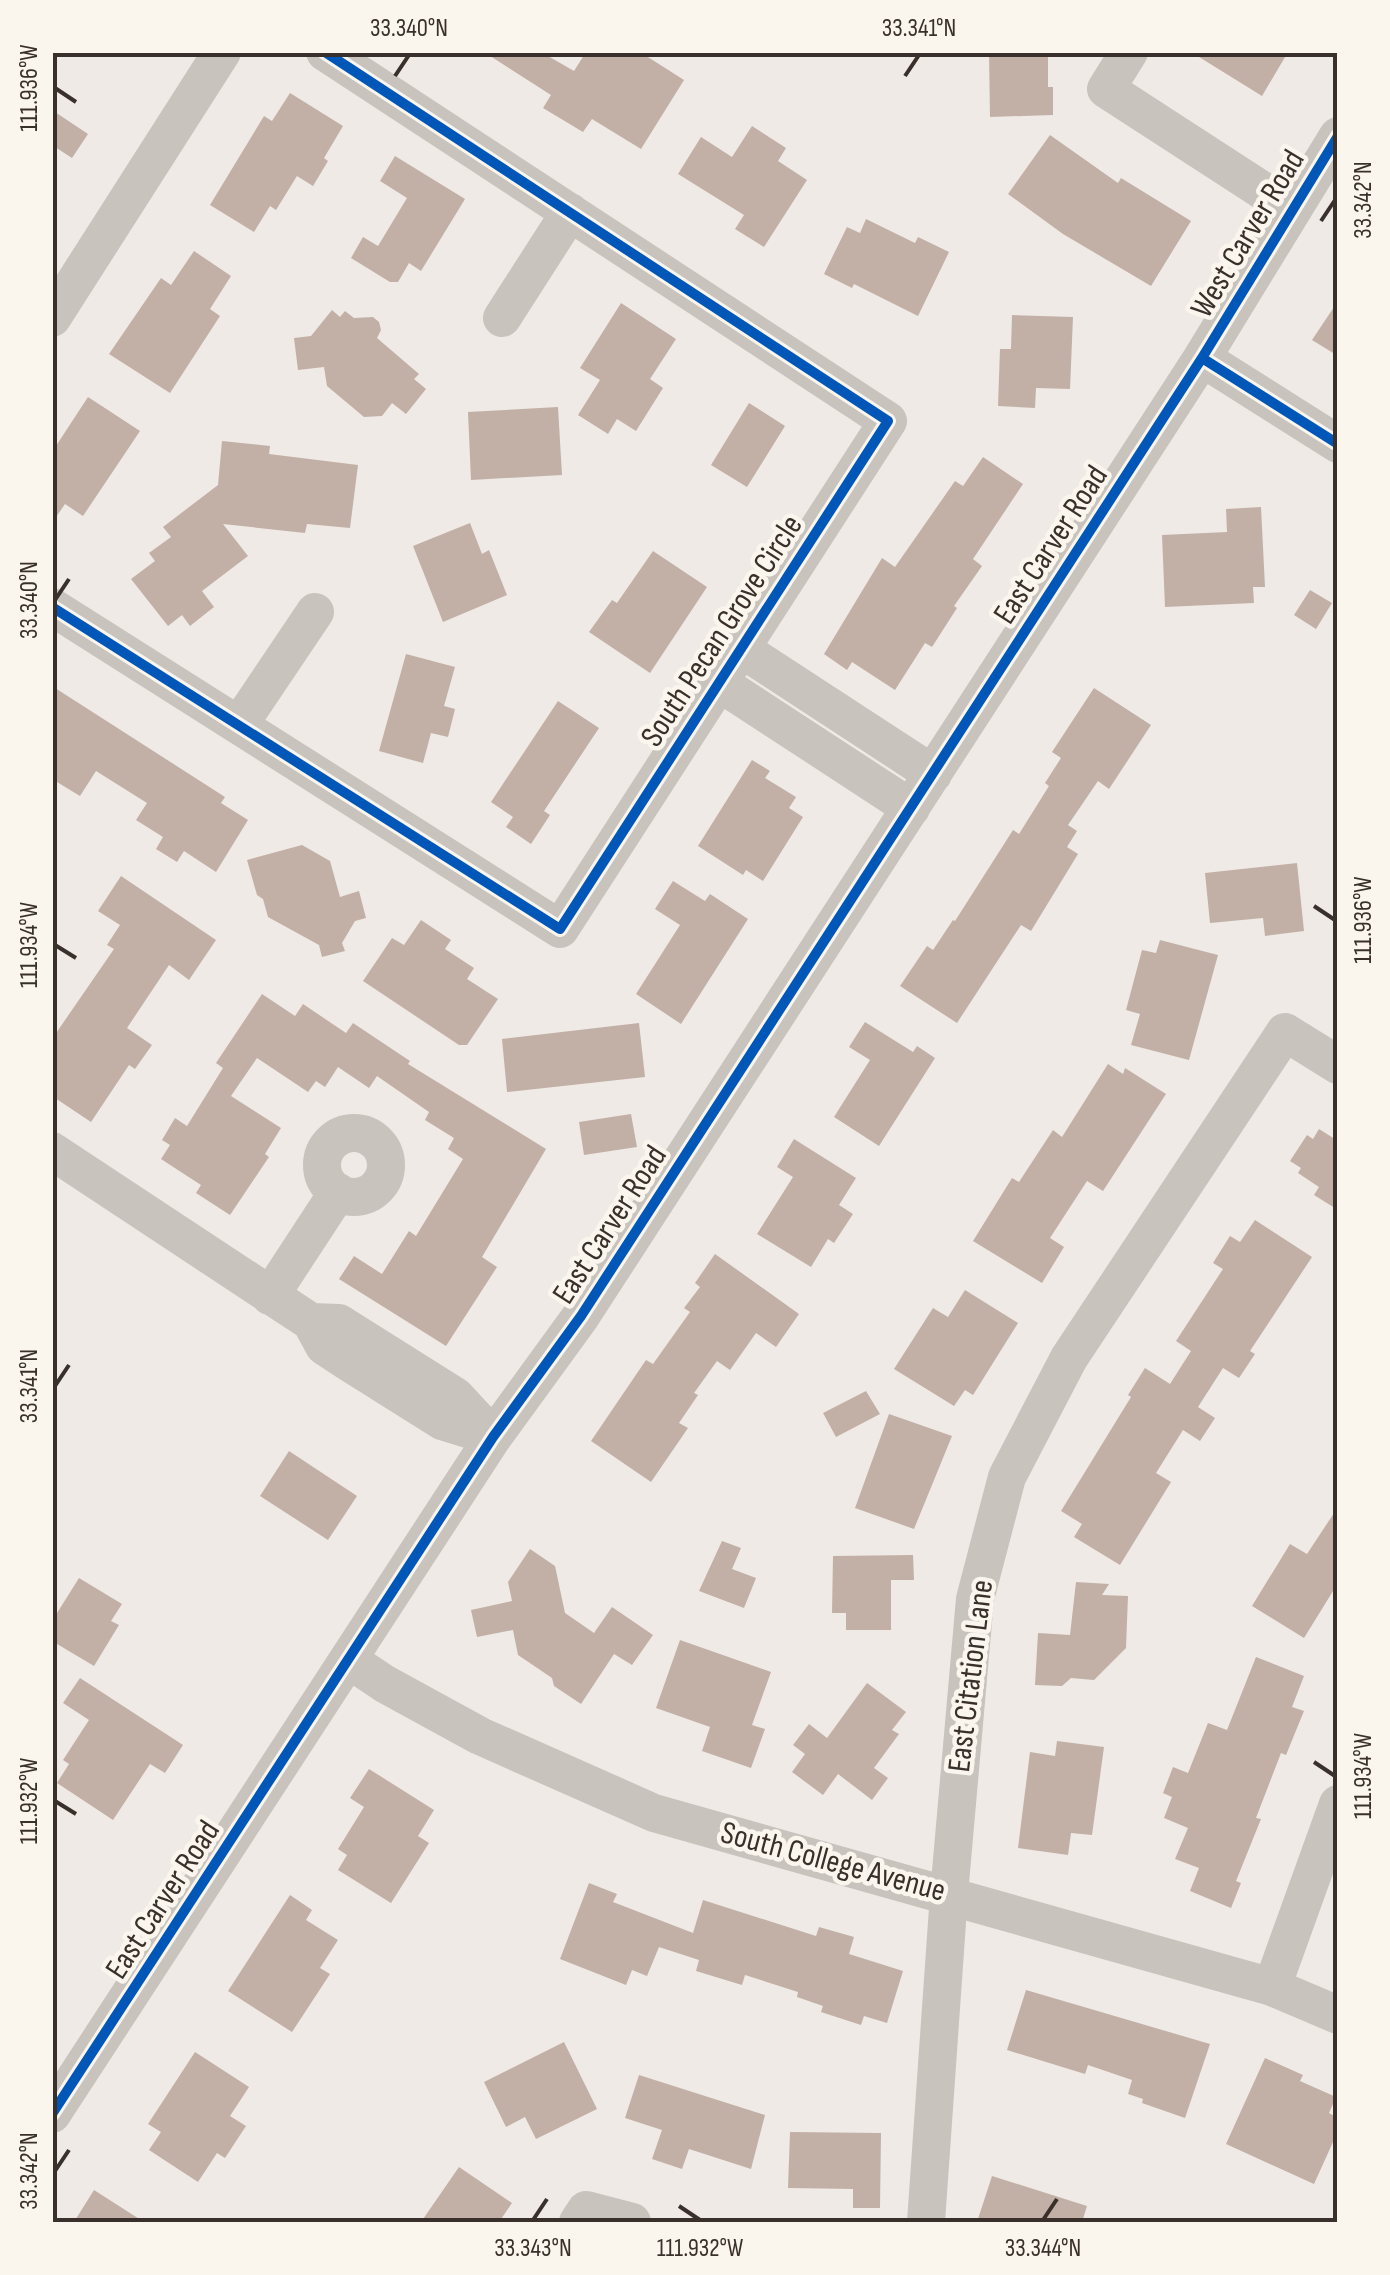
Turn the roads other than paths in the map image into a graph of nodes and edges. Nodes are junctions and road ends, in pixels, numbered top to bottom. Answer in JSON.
{"nodes":[{"id":1,"x":222,"y":52,"type":"edge"},
{"id":2,"x":326,"y":52,"type":"edge"},
{"id":3,"x":1129,"y":52,"type":"edge"},
{"id":4,"x":1338,"y":136,"type":"edge"},
{"id":5,"x":1291,"y":209,"type":"junction"},
{"id":6,"x":570,"y":212,"type":"junction"},
{"id":7,"x":52,"y":318,"type":"edge"},
{"id":8,"x":502,"y":318,"type":"dead end"},
{"id":9,"x":1202,"y":358,"type":"junction"},
{"id":10,"x":1338,"y":444,"type":"edge"},
{"id":11,"x":52,"y":607,"type":"edge"},
{"id":12,"x":315,"y":612,"type":"dead end"},
{"id":13,"x":740,"y":648,"type":"junction"},
{"id":14,"x":718,"y":682,"type":"junction"},
{"id":15,"x":838,"y":713,"type":"junction"},
{"id":16,"x":239,"y":725,"type":"junction"},
{"id":17,"x":816,"y":747,"type":"junction"},
{"id":18,"x":933,"y":774,"type":"junction"},
{"id":19,"x":911,"y":808,"type":"junction"},
{"id":20,"x":1338,"y":1065,"type":"edge"},
{"id":21,"x":52,"y":1151,"type":"edge"},
{"id":22,"x":338,"y":1192,"type":"dead end"},
{"id":23,"x":270,"y":1296,"type":"junction"},
{"id":24,"x":493,"y":1437,"type":"junction"},
{"id":25,"x":349,"y":1660,"type":"junction"},
{"id":26,"x":1338,"y":1804,"type":"edge"},
{"id":27,"x":948,"y":1894,"type":"junction"},
{"id":28,"x":1272,"y":1986,"type":"junction"},
{"id":29,"x":1338,"y":2015,"type":"edge"},
{"id":30,"x":52,"y":2114,"type":"edge"},
{"id":31,"x":582,"y":2216,"type":"edge"},
{"id":32,"x":632,"y":2222,"type":"edge"},
{"id":33,"x":926,"y":2222,"type":"edge"}],
"edges":[{"from":1,"to":7,"type":"street"},
{"from":2,"to":6,"type":"street","name":"South Pecan Grove Circle"},
{"from":3,"to":5,"type":"street"},
{"from":4,"to":5,"type":"street","name":"West Carver Road"},
{"from":5,"to":9,"type":"street","name":"West Carver Road"},
{"from":6,"to":8,"type":"street"},
{"from":6,"to":13,"type":"street","name":"South Pecan Grove Circle"},
{"from":9,"to":10,"type":"street"},
{"from":9,"to":18,"type":"street","name":"East Carver Road"},
{"from":11,"to":16,"type":"street","name":"South Pecan Grove Circle"},
{"from":12,"to":16,"type":"street"},
{"from":13,"to":14,"type":"street","name":"South Pecan Grove Circle"},
{"from":13,"to":15,"type":"street","name":"South Pecan Grove Circle"},
{"from":14,"to":16,"type":"street","name":"South Pecan Grove Circle"},
{"from":14,"to":17,"type":"street","name":"South Pecan Grove Circle"},
{"from":15,"to":17,"type":"street"},
{"from":15,"to":18,"type":"street","name":"South Pecan Grove Circle"},
{"from":17,"to":19,"type":"street","name":"South Pecan Grove Circle"},
{"from":18,"to":19,"type":"street","name":"East Carver Road"},
{"from":19,"to":24,"type":"street","name":"East Carver Road"},
{"from":20,"to":27,"type":"street","name":"East Citation Lane"},
{"from":21,"to":23,"type":"street"},
{"from":22,"to":23,"type":"street"},
{"from":23,"to":24,"type":"street"},
{"from":24,"to":25,"type":"street","name":"East Carver Road"},
{"from":25,"to":27,"type":"street","name":"South College Avenue"},
{"from":25,"to":30,"type":"street","name":"East Carver Road"},
{"from":26,"to":28,"type":"street"},
{"from":27,"to":28,"type":"street","name":"South College Avenue"},
{"from":27,"to":33,"type":"street","name":"East Citation Lane"},
{"from":28,"to":29,"type":"street","name":"South College Avenue"},
{"from":31,"to":32,"type":"street"}]}
